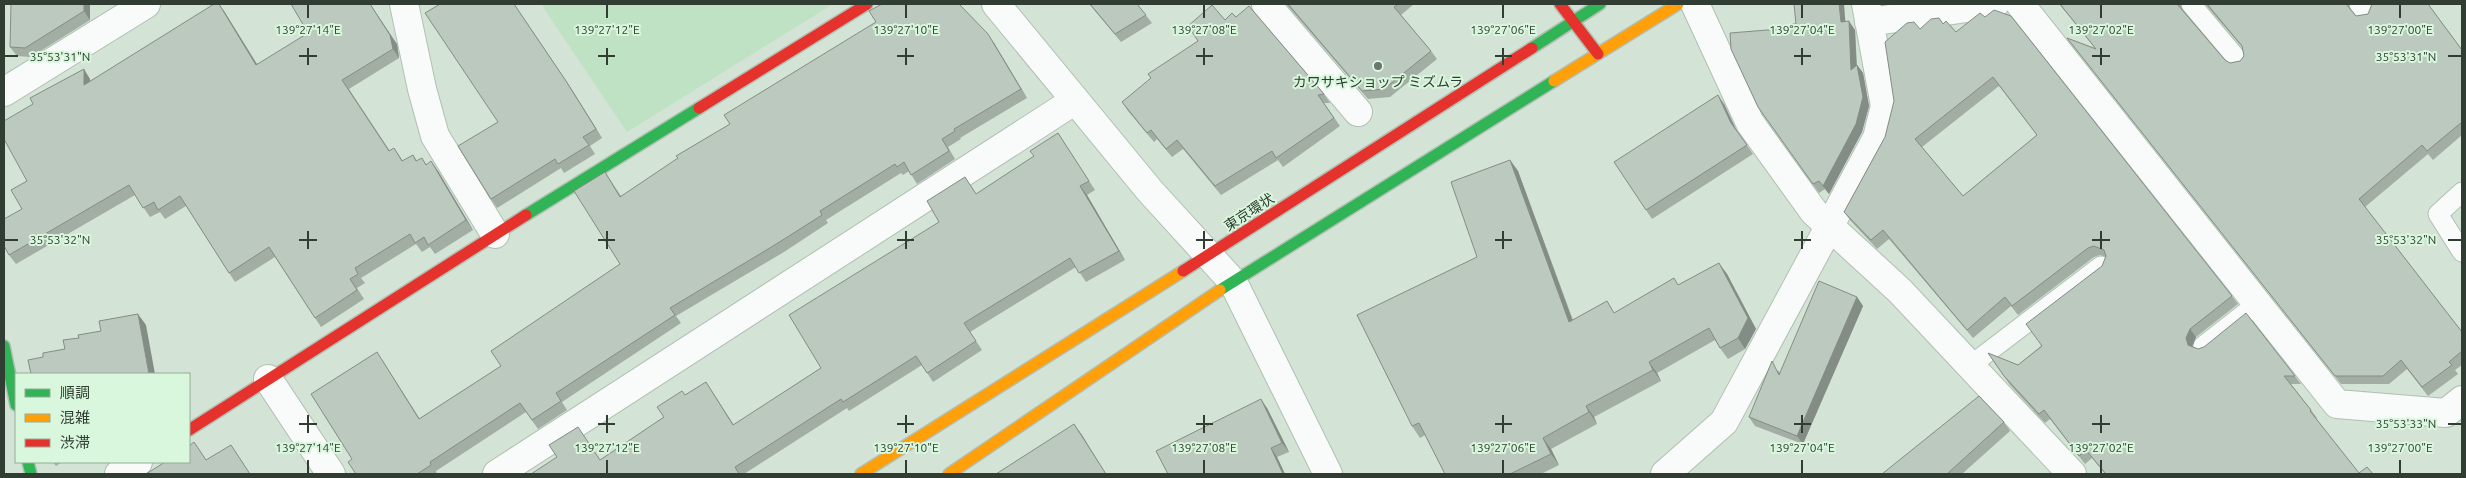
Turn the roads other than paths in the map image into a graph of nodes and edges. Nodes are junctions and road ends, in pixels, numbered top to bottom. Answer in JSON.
{"nodes":[{"id":1,"x":146,"y":4,"type":"edge"},
{"id":2,"x":404,"y":4,"type":"edge"},
{"id":3,"x":867,"y":4,"type":"edge"},
{"id":4,"x":996,"y":4,"type":"edge"},
{"id":5,"x":1266,"y":4,"type":"edge"},
{"id":6,"x":1560,"y":4,"type":"edge"},
{"id":7,"x":1600,"y":4,"type":"edge"},
{"id":8,"x":1678,"y":4,"type":"edge"},
{"id":9,"x":1695,"y":4,"type":"edge"},
{"id":10,"x":1995,"y":4,"type":"edge"},
{"id":11,"x":2020,"y":4,"type":"edge"},
{"id":12,"x":2190,"y":4,"type":"edge"},
{"id":13,"x":1867,"y":13,"type":"edge"},
{"id":14,"x":1574,"y":20,"type":"junction"},
{"id":15,"x":1598,"y":54,"type":"junction"},
{"id":16,"x":2239,"y":61,"type":"edge"},
{"id":17,"x":4,"y":92,"type":"edge"},
{"id":18,"x":1074,"y":101,"type":"junction"},
{"id":19,"x":1358,"y":112,"type":"dead end"},
{"id":20,"x":2462,"y":192,"type":"edge"},
{"id":21,"x":1829,"y":228,"type":"junction"},
{"id":22,"x":495,"y":234,"type":"junction"},
{"id":23,"x":2462,"y":252,"type":"edge"},
{"id":24,"x":1207,"y":256,"type":"junction"},
{"id":25,"x":2101,"y":266,"type":"edge"},
{"id":26,"x":1233,"y":282,"type":"junction"},
{"id":27,"x":2258,"y":304,"type":"junction"},
{"id":28,"x":4,"y":346,"type":"edge"},
{"id":29,"x":2203,"y":346,"type":"edge"},
{"id":30,"x":1971,"y":365,"type":"junction"},
{"id":31,"x":268,"y":379,"type":"junction"},
{"id":32,"x":15,"y":400,"type":"edge"},
{"id":33,"x":2462,"y":400,"type":"edge"},
{"id":34,"x":190,"y":429,"type":"edge"},
{"id":35,"x":136,"y":463,"type":"edge"},
{"id":36,"x":119,"y":474,"type":"edge"},
{"id":37,"x":331,"y":474,"type":"edge"},
{"id":38,"x":497,"y":474,"type":"edge"},
{"id":39,"x":861,"y":474,"type":"edge"},
{"id":40,"x":949,"y":474,"type":"edge"},
{"id":41,"x":1328,"y":474,"type":"edge"},
{"id":42,"x":1665,"y":474,"type":"edge"},
{"id":43,"x":2072,"y":474,"type":"edge"}],
"edges":[{"from":1,"to":17,"type":"street"},
{"from":2,"to":22,"type":"street"},
{"from":3,"to":22,"type":"main road"},
{"from":4,"to":18,"type":"street"},
{"from":5,"to":19,"type":"street"},
{"from":6,"to":14,"type":"main road"},
{"from":7,"to":14,"type":"main road","name":"東京環状"},
{"from":8,"to":15,"type":"main road"},
{"from":9,"to":21,"type":"street"},
{"from":10,"to":13,"type":"street"},
{"from":11,"to":27,"type":"street"},
{"from":12,"to":16,"type":"lane"},
{"from":13,"to":21,"type":"street"},
{"from":14,"to":15,"type":"main road"},
{"from":14,"to":24,"type":"main road","name":"東京環状"},
{"from":15,"to":26,"type":"main road"},
{"from":18,"to":24,"type":"street"},
{"from":18,"to":38,"type":"street"},
{"from":20,"to":23,"type":"lane"},
{"from":21,"to":30,"type":"street"},
{"from":21,"to":42,"type":"street"},
{"from":22,"to":31,"type":"main road"},
{"from":24,"to":26,"type":"street"},
{"from":24,"to":39,"type":"main road","name":"東京環状"},
{"from":25,"to":30,"type":"lane"},
{"from":26,"to":40,"type":"main road"},
{"from":26,"to":41,"type":"street"},
{"from":27,"to":29,"type":"lane"},
{"from":27,"to":33,"type":"street"},
{"from":28,"to":32,"type":"main road"},
{"from":30,"to":43,"type":"street"},
{"from":31,"to":34,"type":"main road"},
{"from":31,"to":37,"type":"street"},
{"from":35,"to":36,"type":"street"}]}
